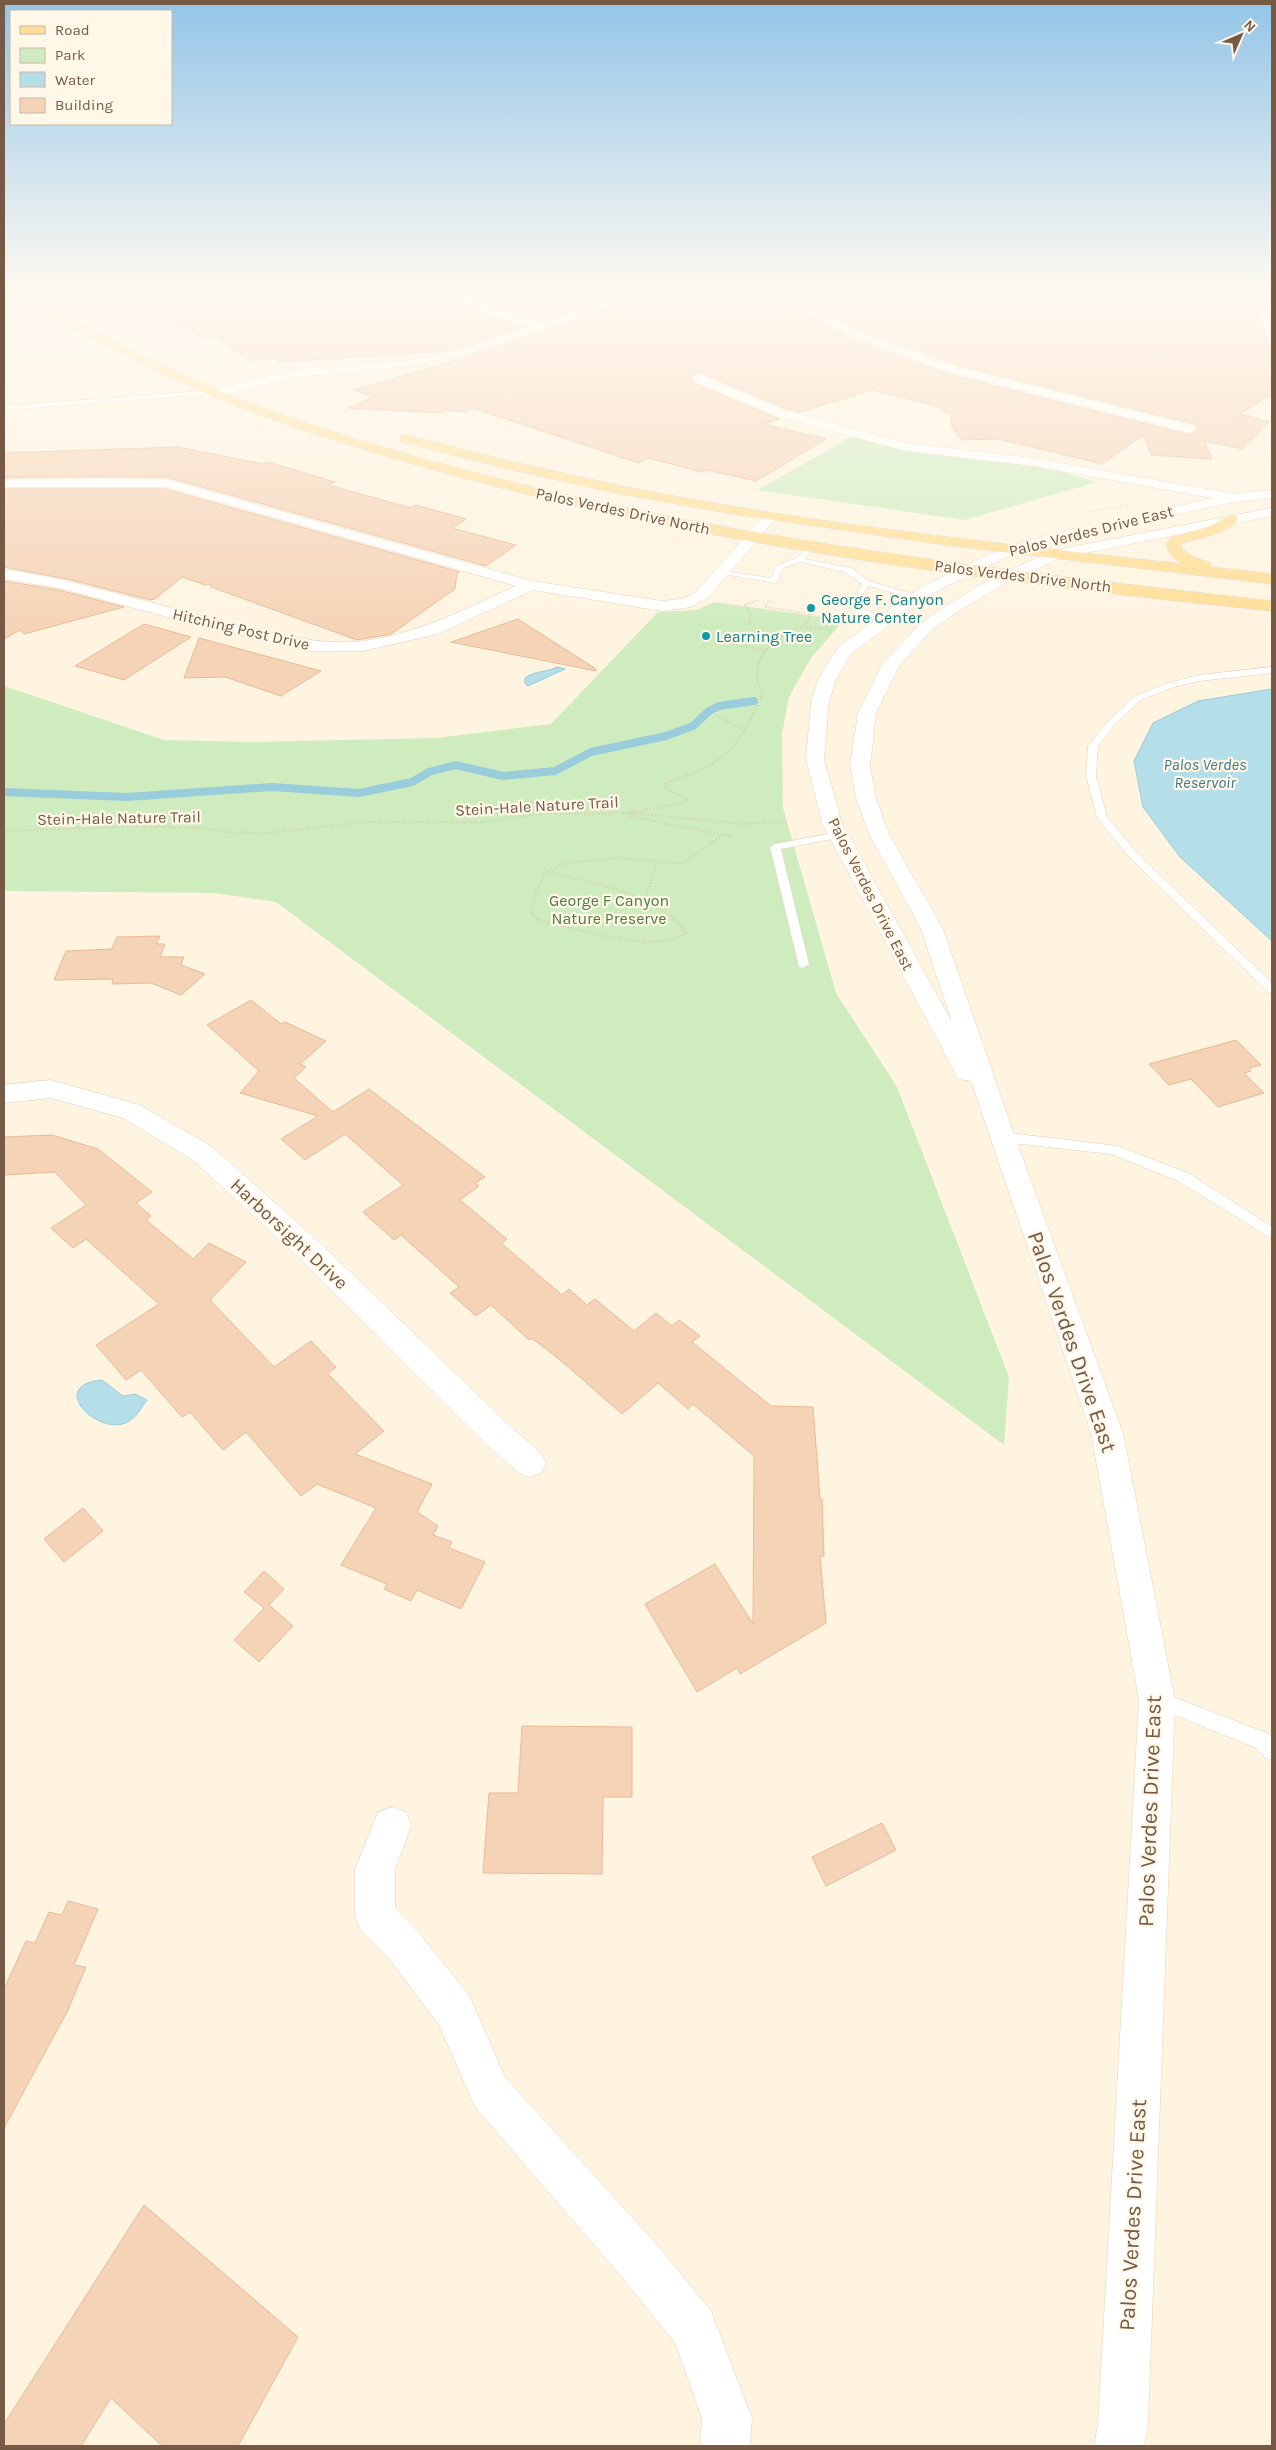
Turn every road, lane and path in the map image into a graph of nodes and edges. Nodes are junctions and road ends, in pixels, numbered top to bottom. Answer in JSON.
{"nodes":[{"id":1,"x":20,"y":406,"type":"edge"},
{"id":2,"x":259,"y":406,"type":"edge"},
{"id":3,"x":364,"y":406,"type":"edge"},
{"id":4,"x":764,"y":406,"type":"edge"},
{"id":5,"x":1099,"y":406,"type":"edge"},
{"id":6,"x":1263,"y":406,"type":"edge"},
{"id":7,"x":4,"y":408,"type":"edge"},
{"id":8,"x":403,"y":419,"type":"dead end"},
{"id":9,"x":1190,"y":429,"type":"joint"},
{"id":10,"x":389,"y":434,"type":"dead end"},
{"id":11,"x":4,"y":483,"type":"edge"},
{"id":12,"x":1272,"y":494,"type":"edge"},
{"id":13,"x":1235,"y":498,"type":"junction"},
{"id":14,"x":1133,"y":504,"type":"dead end"},
{"id":15,"x":1088,"y":512,"type":"dead end"},
{"id":16,"x":1272,"y":512,"type":"edge"},
{"id":17,"x":771,"y":516,"type":"junction"},
{"id":18,"x":1231,"y":519,"type":"junction"},
{"id":19,"x":1130,"y":520,"type":"dead end"},
{"id":20,"x":1092,"y":529,"type":"dead end"},
{"id":21,"x":751,"y":538,"type":"junction"},
{"id":22,"x":811,"y":547,"type":"junction"},
{"id":23,"x":1012,"y":549,"type":"junction"},
{"id":24,"x":1056,"y":554,"type":"junction"},
{"id":25,"x":989,"y":559,"type":"junction"},
{"id":26,"x":800,"y":560,"type":"junction"},
{"id":27,"x":1030,"y":566,"type":"junction"},
{"id":28,"x":968,"y":569,"type":"junction"},
{"id":29,"x":722,"y":573,"type":"junction"},
{"id":30,"x":4,"y":574,"type":"edge"},
{"id":31,"x":1013,"y":574,"type":"junction"},
{"id":32,"x":1240,"y":575,"type":"junction"},
{"id":33,"x":1272,"y":579,"type":"edge"},
{"id":34,"x":866,"y":583,"type":"junction"},
{"id":35,"x":531,"y":585,"type":"junction"},
{"id":36,"x":1272,"y":591,"type":"edge"},
{"id":37,"x":774,"y":593,"type":"dead end"},
{"id":38,"x":918,"y":596,"type":"junction"},
{"id":39,"x":744,"y":605,"type":"dead end"},
{"id":40,"x":1272,"y":606,"type":"edge"},
{"id":41,"x":883,"y":620,"type":"junction"},
{"id":42,"x":799,"y":628,"type":"junction"},
{"id":43,"x":832,"y":629,"type":"dead end"},
{"id":44,"x":717,"y":634,"type":"dead end"},
{"id":45,"x":775,"y":642,"type":"junction"},
{"id":46,"x":766,"y":650,"type":"junction"},
{"id":47,"x":1272,"y":670,"type":"edge"},
{"id":48,"x":717,"y":715,"type":"dead end"},
{"id":49,"x":743,"y":730,"type":"junction"},
{"id":50,"x":628,"y":812,"type":"junction"},
{"id":51,"x":835,"y":829,"type":"junction"},
{"id":52,"x":4,"y":831,"type":"edge"},
{"id":53,"x":723,"y":835,"type":"junction"},
{"id":54,"x":734,"y":837,"type":"dead end"},
{"id":55,"x":657,"y":861,"type":"junction"},
{"id":56,"x":546,"y":872,"type":"junction"},
{"id":57,"x":645,"y":901,"type":"junction"},
{"id":58,"x":803,"y":964,"type":"dead end"},
{"id":59,"x":1272,"y":989,"type":"edge"},
{"id":60,"x":4,"y":1094,"type":"edge"},
{"id":61,"x":1002,"y":1137,"type":"junction"},
{"id":62,"x":1272,"y":1234,"type":"edge"},
{"id":63,"x":530,"y":1463,"type":"dead end"},
{"id":64,"x":1157,"y":1700,"type":"junction"},
{"id":65,"x":1272,"y":1751,"type":"edge"},
{"id":66,"x":392,"y":1826,"type":"dead end"},
{"id":67,"x":725,"y":2446,"type":"edge"},
{"id":68,"x":1119,"y":2446,"type":"edge"}],
"edges":[{"from":1,"to":7,"type":"lane"},
{"from":2,"to":21,"type":"main road","name":"Palos Verdes Drive North"},
{"from":3,"to":8,"type":"path"},
{"from":4,"to":13,"type":"street"},
{"from":5,"to":9,"type":"street"},
{"from":6,"to":9,"type":"path"},
{"from":10,"to":17,"type":"main road","name":"Palos Verdes Drive North"},
{"from":11,"to":35,"type":"street"},
{"from":12,"to":13,"type":"street","name":"Palos Verdes Drive East"},
{"from":13,"to":19,"type":"street","name":"Palos Verdes Drive East"},
{"from":14,"to":15,"type":"path"},
{"from":16,"to":18,"type":"street","name":"Palos Verdes Drive East"},
{"from":17,"to":21,"type":"street"},
{"from":17,"to":23,"type":"main road","name":"Palos Verdes Drive North"},
{"from":18,"to":24,"type":"street","name":"Palos Verdes Drive East"},
{"from":18,"to":32,"type":"main road"},
{"from":20,"to":23,"type":"street","name":"Palos Verdes Drive East"},
{"from":21,"to":22,"type":"main road","name":"Palos Verdes Drive North"},
{"from":21,"to":25,"type":"main road"},
{"from":21,"to":29,"type":"street"},
{"from":22,"to":26,"type":"lane"},
{"from":22,"to":28,"type":"main road","name":"Palos Verdes Drive North"},
{"from":23,"to":24,"type":"main road","name":"Palos Verdes Drive North"},
{"from":23,"to":25,"type":"street","name":"Palos Verdes Drive East"},
{"from":24,"to":25,"type":"main road"},
{"from":24,"to":27,"type":"street","name":"Palos Verdes Drive East"},
{"from":24,"to":32,"type":"main road","name":"Palos Verdes Drive North"},
{"from":25,"to":28,"type":"street","name":"Palos Verdes Drive East"},
{"from":26,"to":29,"type":"lane"},
{"from":26,"to":34,"type":"lane"},
{"from":27,"to":28,"type":"main road"},
{"from":27,"to":31,"type":"street","name":"Palos Verdes Drive East"},
{"from":27,"to":36,"type":"main road"},
{"from":28,"to":31,"type":"main road","name":"Palos Verdes Drive North"},
{"from":28,"to":38,"type":"street","name":"Palos Verdes Drive East"},
{"from":29,"to":35,"type":"street"},
{"from":30,"to":35,"type":"street","name":"Hitching Post Drive"},
{"from":31,"to":40,"type":"main road","name":"Palos Verdes Drive North"},
{"from":31,"to":61,"type":"street","name":"Palos Verdes Drive East"},
{"from":32,"to":33,"type":"main road","name":"Palos Verdes Drive North"},
{"from":34,"to":38,"type":"lane"},
{"from":34,"to":41,"type":"lane"},
{"from":37,"to":42,"type":"path"},
{"from":38,"to":41,"type":"street","name":"Palos Verdes Drive East"},
{"from":39,"to":45,"type":"path"},
{"from":41,"to":51,"type":"street","name":"Palos Verdes Drive East"},
{"from":42,"to":43,"type":"path"},
{"from":42,"to":45,"type":"path","name":"Stein-Hale Nature Trail"},
{"from":44,"to":46,"type":"path"},
{"from":45,"to":46,"type":"path","name":"Stein-Hale Nature Trail"},
{"from":46,"to":49,"type":"path","name":"Stein-Hale Nature Trail"},
{"from":47,"to":59,"type":"lane"},
{"from":48,"to":49,"type":"path"},
{"from":49,"to":50,"type":"path","name":"Stein-Hale Nature Trail"},
{"from":50,"to":51,"type":"path"},
{"from":50,"to":52,"type":"path","name":"Stein-Hale Nature Trail"},
{"from":50,"to":53,"type":"path"},
{"from":51,"to":58,"type":"lane"},
{"from":51,"to":61,"type":"street","name":"Palos Verdes Drive East"},
{"from":53,"to":54,"type":"path"},
{"from":53,"to":55,"type":"path"},
{"from":55,"to":56,"type":"path"},
{"from":55,"to":57,"type":"path"},
{"from":56,"to":57,"type":"path"},
{"from":56,"to":57,"type":"path"},
{"from":60,"to":63,"type":"street","name":"Harborsight Drive"},
{"from":61,"to":62,"type":"lane"},
{"from":61,"to":64,"type":"street","name":"Palos Verdes Drive East"},
{"from":64,"to":65,"type":"lane"},
{"from":64,"to":68,"type":"street","name":"Palos Verdes Drive East"},
{"from":66,"to":67,"type":"street"}]}
